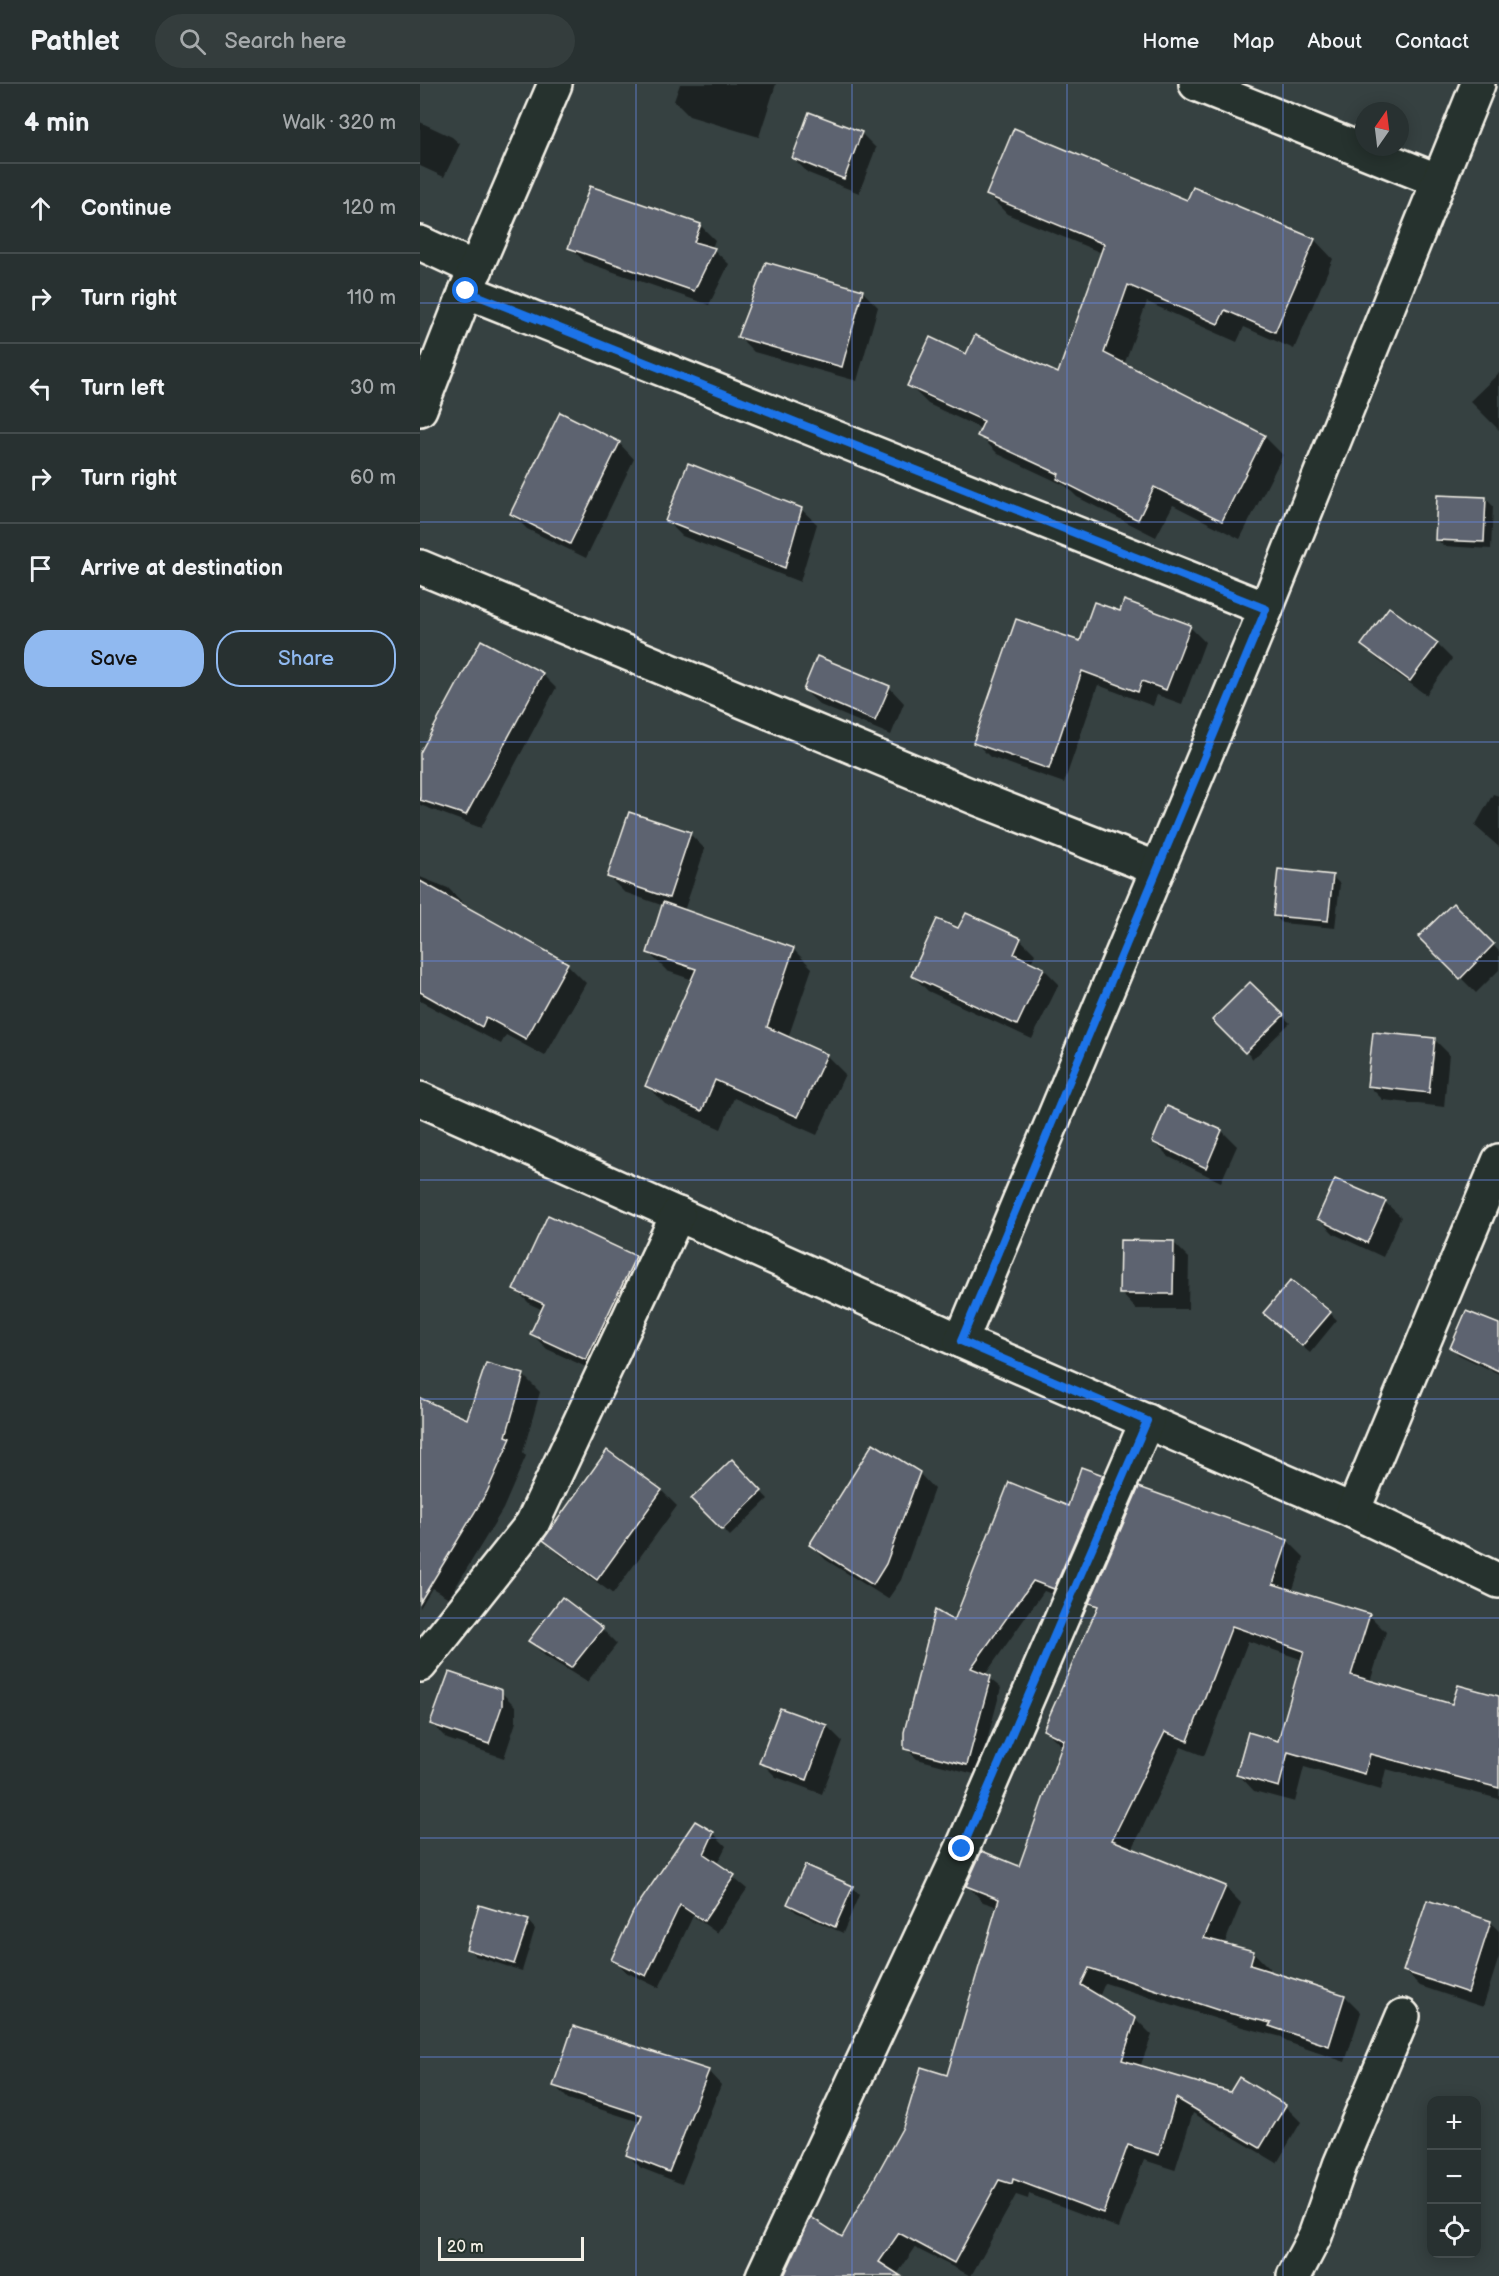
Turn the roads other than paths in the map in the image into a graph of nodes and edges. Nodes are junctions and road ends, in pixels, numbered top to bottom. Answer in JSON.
{"nodes":[{"id":1,"x":555,"y":84,"type":"edge"},
{"id":2,"x":1196,"y":84,"type":"edge"},
{"id":3,"x":1478,"y":84,"type":"edge"},
{"id":4,"x":1439,"y":181,"type":"junction"},
{"id":5,"x":420,"y":243,"type":"edge"},
{"id":6,"x":471,"y":280,"type":"junction"},
{"id":7,"x":420,"y":409,"type":"edge"},
{"id":8,"x":420,"y":567,"type":"edge"},
{"id":9,"x":1266,"y":609,"type":"junction"},
{"id":10,"x":1158,"y":869,"type":"junction"},
{"id":11,"x":420,"y":1099,"type":"edge"},
{"id":12,"x":1499,"y":1161,"type":"edge"},
{"id":13,"x":678,"y":1214,"type":"junction"},
{"id":14,"x":961,"y":1341,"type":"junction"},
{"id":15,"x":1147,"y":1421,"type":"junction"},
{"id":16,"x":1353,"y":1511,"type":"junction"},
{"id":17,"x":1499,"y":1581,"type":"edge"},
{"id":18,"x":420,"y":1665,"type":"edge"},
{"id":19,"x":1403,"y":2016,"type":"dead end"},
{"id":20,"x":763,"y":2276,"type":"edge"},
{"id":21,"x":1294,"y":2276,"type":"edge"}],
"edges":[{"from":1,"to":6,"type":"street"},
{"from":2,"to":4,"type":"street"},
{"from":3,"to":4,"type":"street"},
{"from":4,"to":9,"type":"street"},
{"from":5,"to":6,"type":"street"},
{"from":6,"to":7,"type":"street"},
{"from":6,"to":9,"type":"street"},
{"from":8,"to":10,"type":"street"},
{"from":9,"to":10,"type":"street"},
{"from":10,"to":14,"type":"street"},
{"from":11,"to":13,"type":"street"},
{"from":12,"to":16,"type":"street"},
{"from":13,"to":14,"type":"street"},
{"from":13,"to":18,"type":"street"},
{"from":14,"to":15,"type":"street"},
{"from":15,"to":16,"type":"street"},
{"from":15,"to":20,"type":"street"},
{"from":16,"to":17,"type":"street"},
{"from":19,"to":21,"type":"street"}]}
